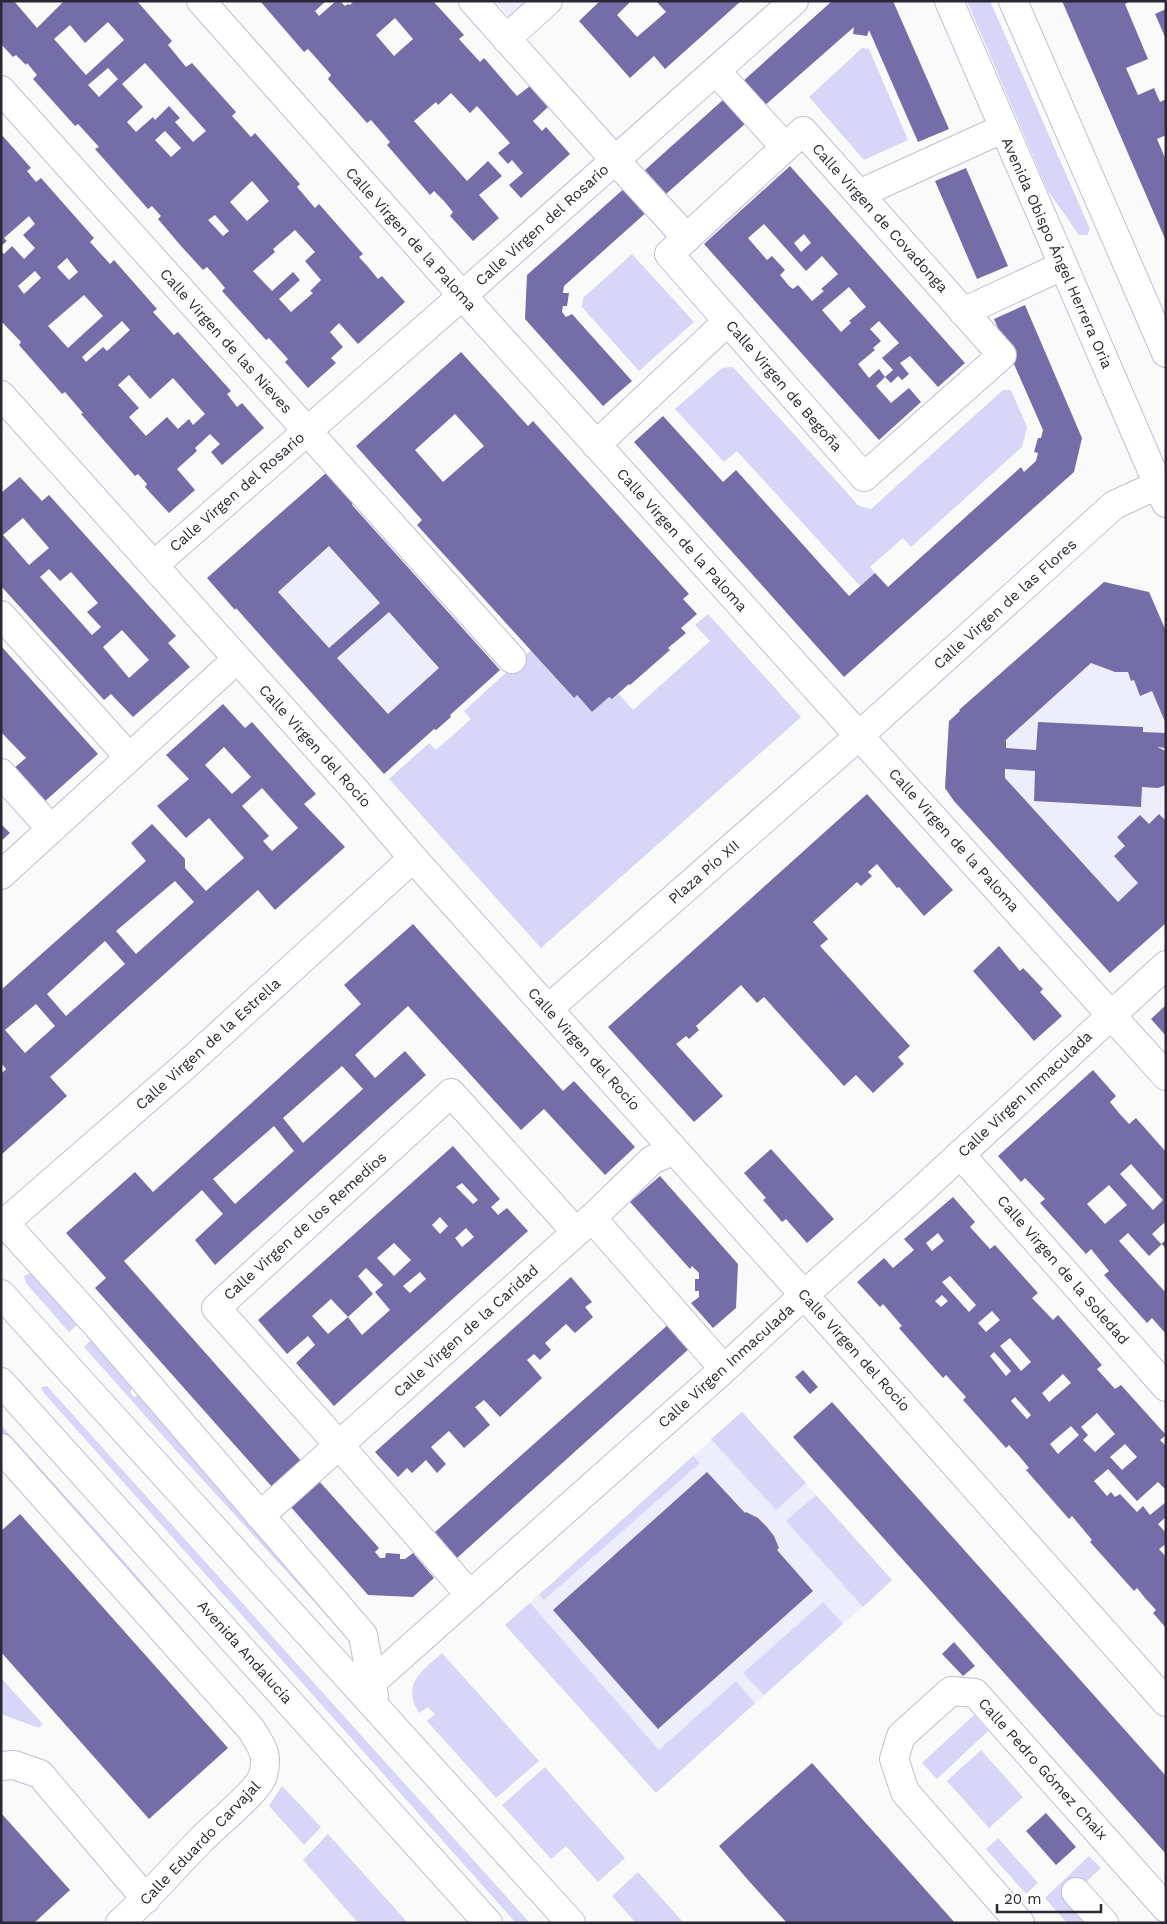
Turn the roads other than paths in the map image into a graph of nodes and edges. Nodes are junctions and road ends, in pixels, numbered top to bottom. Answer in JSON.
{"nodes":[{"id":1,"x":201,"y":1,"type":"edge"},
{"id":2,"x":473,"y":1,"type":"edge"},
{"id":3,"x":548,"y":1,"type":"edge"},
{"id":4,"x":794,"y":1,"type":"edge"},
{"id":5,"x":949,"y":1,"type":"edge"},
{"id":6,"x":1013,"y":1,"type":"edge"},
{"id":7,"x":506,"y":39,"type":"junction"},
{"id":8,"x":716,"y":71,"type":"junction"},
{"id":9,"x":1,"y":90,"type":"edge"},
{"id":10,"x":1002,"y":129,"type":"junction"},
{"id":11,"x":785,"y":147,"type":"junction"},
{"id":12,"x":615,"y":160,"type":"junction"},
{"id":13,"x":859,"y":194,"type":"junction"},
{"id":14,"x":687,"y":238,"type":"junction"},
{"id":15,"x":1062,"y":266,"type":"junction"},
{"id":16,"x":462,"y":296,"type":"junction"},
{"id":17,"x":963,"y":312,"type":"junction"},
{"id":18,"x":728,"y":322,"type":"junction"},
{"id":19,"x":1166,"y":353,"type":"edge"},
{"id":20,"x":1002,"y":355,"type":"joint"},
{"id":21,"x":1,"y":395,"type":"edge"},
{"id":22,"x":307,"y":431,"type":"junction"},
{"id":23,"x":596,"y":445,"type":"junction"},
{"id":24,"x":1163,"y":490,"type":"edge"},
{"id":25,"x":154,"y":566,"type":"junction"},
{"id":26,"x":1,"y":615,"type":"edge"},
{"id":27,"x":237,"y":659,"type":"junction"},
{"id":28,"x":512,"y":659,"type":"dead end"},
{"id":29,"x":860,"y":735,"type":"junction"},
{"id":30,"x":129,"y":757,"type":"junction"},
{"id":31,"x":1,"y":773,"type":"edge"},
{"id":32,"x":51,"y":829,"type":"junction"},
{"id":33,"x":413,"y":858,"type":"junction"},
{"id":34,"x":1,"y":875,"type":"edge"},
{"id":35,"x":1166,"y":965,"type":"edge"},
{"id":36,"x":548,"y":1009,"type":"junction"},
{"id":37,"x":1110,"y":1015,"type":"junction"},
{"id":38,"x":1166,"y":1076,"type":"edge"},
{"id":39,"x":674,"y":1150,"type":"junction"},
{"id":40,"x":960,"y":1154,"type":"junction"},
{"id":41,"x":3,"y":1223,"type":"edge"},
{"id":42,"x":584,"y":1225,"type":"junction"},
{"id":43,"x":1,"y":1294,"type":"edge"},
{"id":44,"x":804,"y":1294,"type":"junction"},
{"id":45,"x":724,"y":1369,"type":"junction"},
{"id":46,"x":1,"y":1382,"type":"edge"},
{"id":47,"x":1166,"y":1387,"type":"edge"},
{"id":48,"x":339,"y":1445,"type":"junction"},
{"id":49,"x":1,"y":1448,"type":"edge"},
{"id":50,"x":260,"y":1516,"type":"junction"},
{"id":51,"x":470,"y":1595,"type":"junction"},
{"id":52,"x":371,"y":1682,"type":"junction"},
{"id":53,"x":1166,"y":1702,"type":"edge"},
{"id":54,"x":378,"y":1709,"type":"junction"},
{"id":55,"x":1,"y":1766,"type":"edge"},
{"id":56,"x":1076,"y":1892,"type":"dead end"},
{"id":57,"x":146,"y":1899,"type":"junction"},
{"id":58,"x":1166,"y":1908,"type":"edge"},
{"id":59,"x":120,"y":1923,"type":"edge"},
{"id":60,"x":488,"y":1923,"type":"edge"},
{"id":61,"x":571,"y":1923,"type":"edge"},
{"id":62,"x":1020,"y":1923,"type":"edge"},
{"id":63,"x":1104,"y":1923,"type":"edge"}],
"edges":[{"from":1,"to":16,"type":"street","name":"Calle Virgen de la Paloma"},
{"from":2,"to":7,"type":"street"},
{"from":3,"to":7,"type":"street"},
{"from":4,"to":8,"type":"street","name":"Calle Virgen del Rosario"},
{"from":5,"to":10,"type":"street","name":"Avenida Obispo Ángel Herrera Oria"},
{"from":6,"to":19,"type":"street"},
{"from":7,"to":12,"type":"street"},
{"from":8,"to":11,"type":"street"},
{"from":8,"to":12,"type":"street","name":"Calle Virgen del Rosario"},
{"from":9,"to":22,"type":"street","name":"Calle Virgen de las Nieves"},
{"from":10,"to":13,"type":"street"},
{"from":10,"to":15,"type":"street","name":"Avenida Obispo Ángel Herrera Oria"},
{"from":11,"to":13,"type":"street","name":"Calle Virgen de Covadonga"},
{"from":11,"to":14,"type":"street"},
{"from":12,"to":14,"type":"street"},
{"from":12,"to":16,"type":"street","name":"Calle Virgen del Rosario"},
{"from":13,"to":17,"type":"street","name":"Calle Virgen de Covadonga"},
{"from":14,"to":18,"type":"street","name":"Calle Virgen de Begoña"},
{"from":15,"to":17,"type":"street"},
{"from":15,"to":24,"type":"street","name":"Avenida Obispo Ángel Herrera Oria"},
{"from":16,"to":22,"type":"street","name":"Calle Virgen del Rosario"},
{"from":16,"to":23,"type":"street","name":"Calle Virgen de la Paloma"},
{"from":17,"to":20,"type":"street","name":"Calle Virgen de Covadonga"},
{"from":18,"to":20,"type":"street","name":"Calle Virgen de Begoña"},
{"from":18,"to":23,"type":"street"},
{"from":21,"to":25,"type":"street","name":"Calle Virgen del Rocío"},
{"from":22,"to":25,"type":"street","name":"Calle Virgen del Rosario"},
{"from":22,"to":28,"type":"street","name":"Calle Virgen de las Nieves"},
{"from":23,"to":29,"type":"street","name":"Calle Virgen de la Paloma"},
{"from":24,"to":29,"type":"street","name":"Calle Virgen de las Flores"},
{"from":25,"to":27,"type":"street","name":"Calle Virgen del Rocío"},
{"from":26,"to":30,"type":"street"},
{"from":27,"to":30,"type":"street"},
{"from":27,"to":33,"type":"street","name":"Calle Virgen del Rocío"},
{"from":29,"to":36,"type":"street","name":"Plaza Pío XII"},
{"from":29,"to":37,"type":"street","name":"Calle Virgen de la Paloma"},
{"from":30,"to":32,"type":"street"},
{"from":31,"to":32,"type":"street"},
{"from":32,"to":34,"type":"street"},
{"from":33,"to":36,"type":"street","name":"Calle Virgen del Rocío"},
{"from":33,"to":41,"type":"street","name":"Calle Virgen de la Estrella"},
{"from":35,"to":37,"type":"street","name":"Calle Virgen Inmaculada"},
{"from":36,"to":39,"type":"street","name":"Calle Virgen del Rocío"},
{"from":37,"to":38,"type":"street","name":"Calle Virgen de la Paloma"},
{"from":37,"to":40,"type":"street","name":"Calle Virgen Inmaculada"},
{"from":39,"to":42,"type":"street","name":"Calle Virgen de la Caridad"},
{"from":39,"to":44,"type":"street","name":"Calle Virgen del Rocío"},
{"from":40,"to":44,"type":"street","name":"Calle Virgen Inmaculada"},
{"from":40,"to":47,"type":"street","name":"Calle Virgen de la Soledad"},
{"from":41,"to":50,"type":"street"},
{"from":42,"to":45,"type":"street","name":"Calle Virgen de los Remedios"},
{"from":42,"to":48,"type":"street","name":"Calle Virgen de la Caridad"},
{"from":42,"to":48,"type":"street","name":"Calle Virgen de los Remedios"},
{"from":43,"to":54,"type":"street"},
{"from":44,"to":45,"type":"street","name":"Calle Virgen Inmaculada"},
{"from":44,"to":53,"type":"street","name":"Calle Virgen del Rocío"},
{"from":45,"to":51,"type":"street","name":"Calle Virgen Inmaculada"},
{"from":46,"to":60,"type":"street","name":"Avenida Andalucía"},
{"from":48,"to":50,"type":"street","name":"Calle Virgen de la Caridad"},
{"from":48,"to":51,"type":"street","name":"Calle Virgen de los Remedios"},
{"from":49,"to":57,"type":"street","name":"Calle Eduardo Carvajal"},
{"from":50,"to":52,"type":"street"},
{"from":51,"to":52,"type":"street","name":"Calle Virgen Inmaculada"},
{"from":52,"to":54,"type":"street"},
{"from":54,"to":61,"type":"street"},
{"from":55,"to":57,"type":"street"},
{"from":56,"to":63,"type":"street"},
{"from":57,"to":59,"type":"street","name":"Calle Eduardo Carvajal"},
{"from":58,"to":62,"type":"street","name":"Calle Pedro Gómez Chaix"}]}
